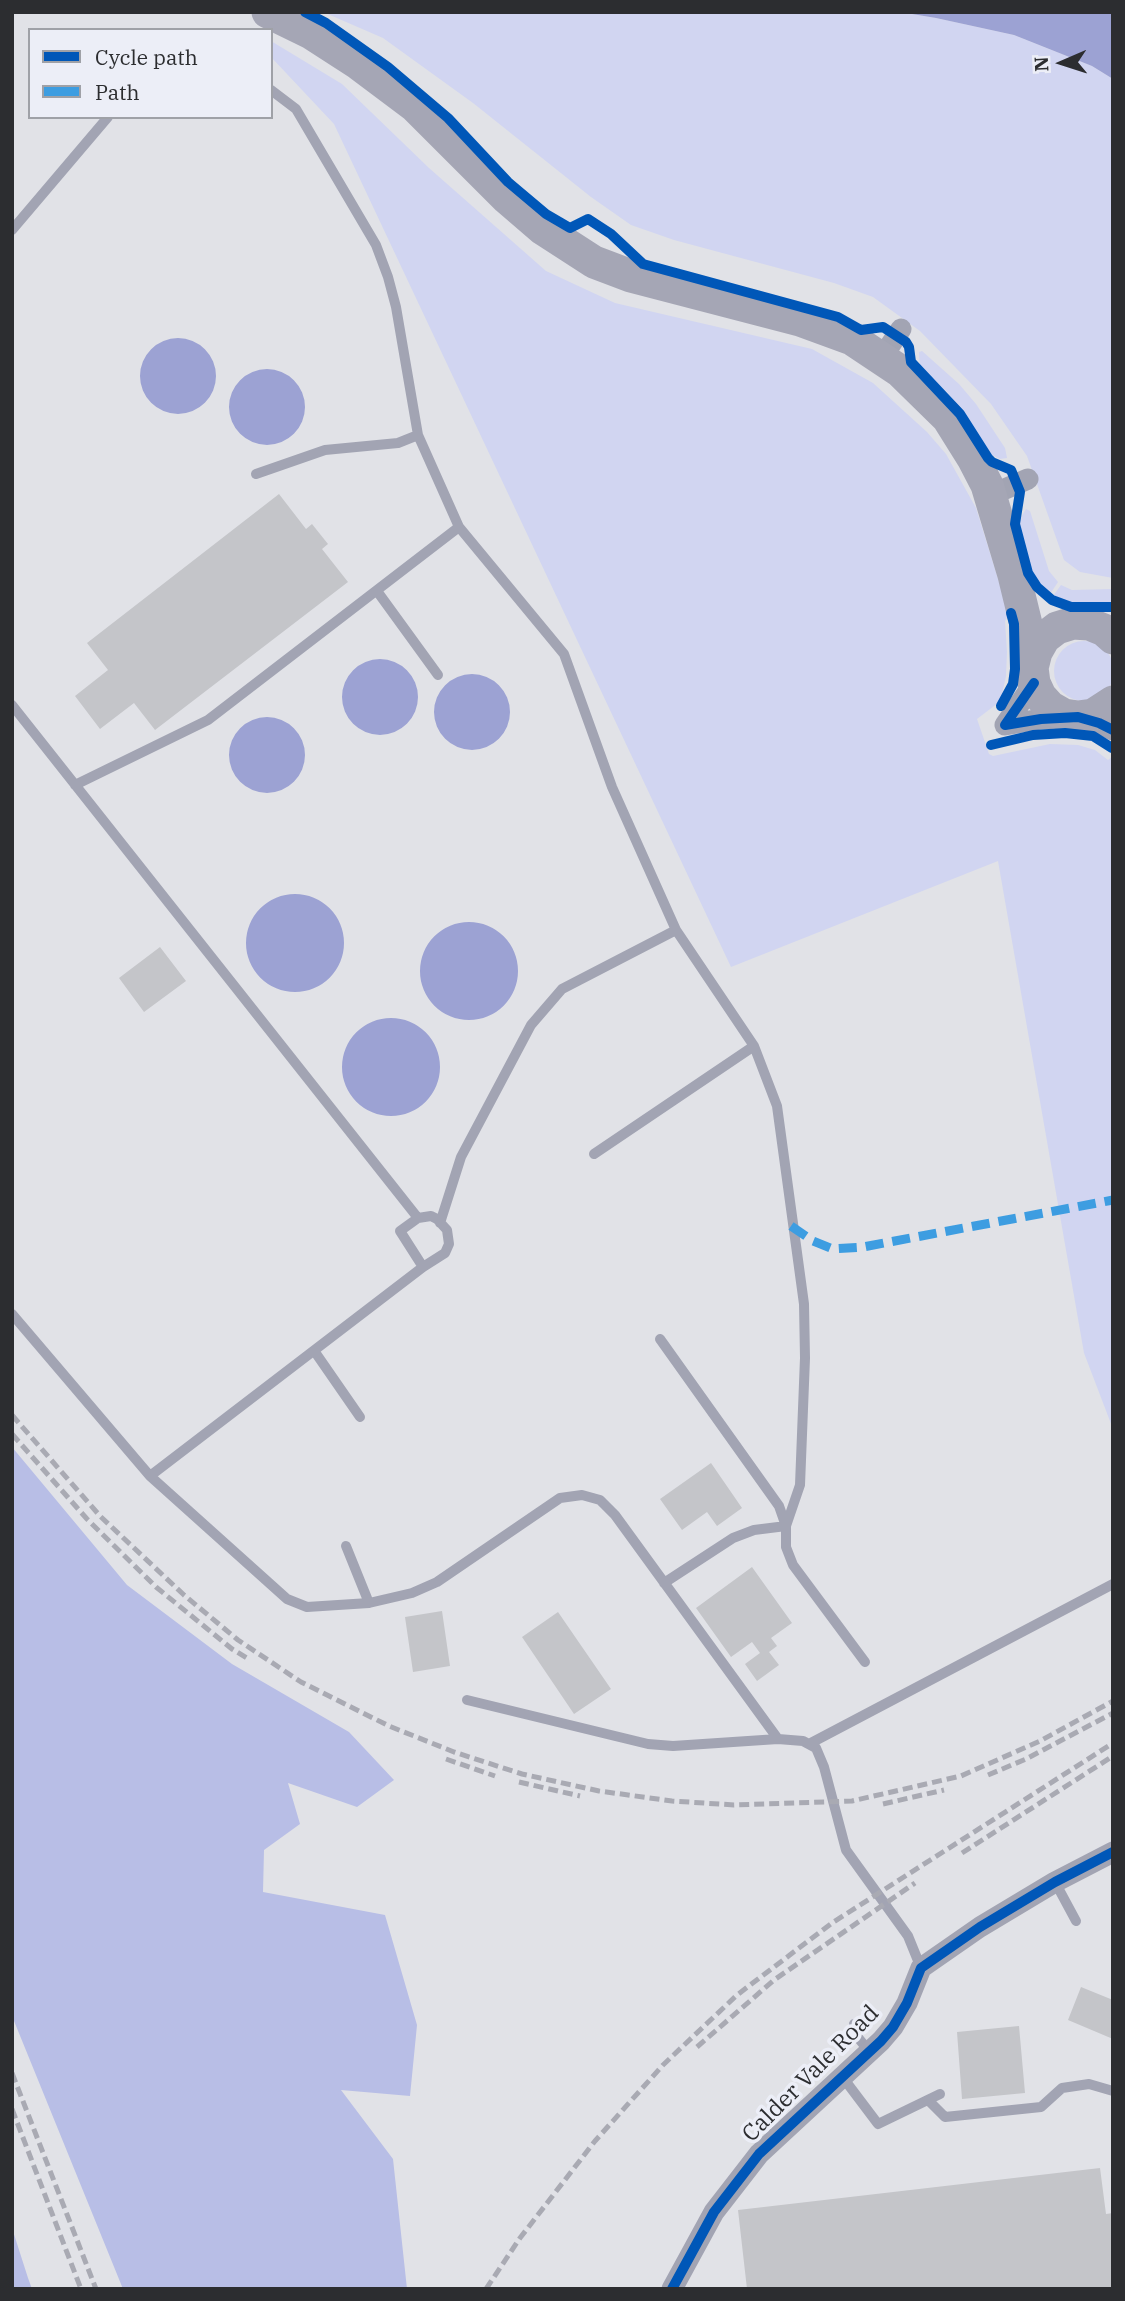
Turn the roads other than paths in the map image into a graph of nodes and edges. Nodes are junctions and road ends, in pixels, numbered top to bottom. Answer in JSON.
{"nodes":[{"id":1,"x":268,"y":12,"type":"edge"},
{"id":2,"x":273,"y":92,"type":"edge"},
{"id":3,"x":106,"y":119,"type":"edge"},
{"id":4,"x":12,"y":230,"type":"edge"},
{"id":5,"x":901,"y":329,"type":"dead end"},
{"id":6,"x":881,"y":359,"type":"junction"},
{"id":7,"x":418,"y":435,"type":"junction"},
{"id":8,"x":256,"y":474,"type":"dead end"},
{"id":9,"x":1028,"y":479,"type":"dead end"},
{"id":10,"x":991,"y":495,"type":"junction"},
{"id":11,"x":459,"y":527,"type":"junction"},
{"id":12,"x":377,"y":591,"type":"junction"},
{"id":13,"x":1018,"y":591,"type":"junction"},
{"id":14,"x":1095,"y":627,"type":"edge"},
{"id":15,"x":1034,"y":670,"type":"junction"},
{"id":16,"x":438,"y":675,"type":"dead end"},
{"id":17,"x":1113,"y":702,"type":"edge"},
{"id":18,"x":12,"y":705,"type":"edge"},
{"id":19,"x":1079,"y":717,"type":"junction"},
{"id":20,"x":1113,"y":730,"type":"edge"},
{"id":21,"x":75,"y":785,"type":"junction"},
{"id":22,"x":676,"y":930,"type":"junction"},
{"id":23,"x":754,"y":1046,"type":"junction"},
{"id":24,"x":594,"y":1154,"type":"dead end"},
{"id":25,"x":418,"y":1219,"type":"junction"},
{"id":26,"x":440,"y":1223,"type":"junction"},
{"id":27,"x":423,"y":1267,"type":"junction"},
{"id":28,"x":12,"y":1314,"type":"edge"},
{"id":29,"x":660,"y":1339,"type":"dead end"},
{"id":30,"x":315,"y":1352,"type":"junction"},
{"id":31,"x":360,"y":1417,"type":"dead end"},
{"id":32,"x":150,"y":1476,"type":"junction"},
{"id":33,"x":786,"y":1526,"type":"junction"},
{"id":34,"x":346,"y":1546,"type":"dead end"},
{"id":35,"x":664,"y":1583,"type":"junction"},
{"id":36,"x":1113,"y":1584,"type":"edge"},
{"id":37,"x":369,"y":1602,"type":"junction"},
{"id":38,"x":865,"y":1662,"type":"dead end"},
{"id":39,"x":467,"y":1700,"type":"dead end"},
{"id":40,"x":778,"y":1739,"type":"junction"},
{"id":41,"x":809,"y":1744,"type":"junction"},
{"id":42,"x":1113,"y":1852,"type":"edge"},
{"id":43,"x":1055,"y":1882,"type":"junction"},
{"id":44,"x":1076,"y":1921,"type":"dead end"},
{"id":45,"x":920,"y":1968,"type":"junction"},
{"id":46,"x":854,"y":2024,"type":"dead end"},
{"id":47,"x":869,"y":2051,"type":"junction"},
{"id":48,"x":842,"y":2076,"type":"junction"},
{"id":49,"x":1113,"y":2091,"type":"edge"},
{"id":50,"x":940,"y":2094,"type":"dead end"},
{"id":51,"x":928,"y":2100,"type":"junction"},
{"id":52,"x":672,"y":2289,"type":"edge"}],
"edges":[{"from":1,"to":6,"type":"main road"},
{"from":2,"to":7,"type":"lane"},
{"from":3,"to":4,"type":"lane"},
{"from":5,"to":6,"type":"street"},
{"from":6,"to":10,"type":"main road"},
{"from":7,"to":8,"type":"lane"},
{"from":7,"to":11,"type":"lane"},
{"from":9,"to":10,"type":"street"},
{"from":10,"to":13,"type":"main road"},
{"from":11,"to":12,"type":"lane"},
{"from":11,"to":22,"type":"lane"},
{"from":12,"to":16,"type":"lane"},
{"from":12,"to":21,"type":"lane"},
{"from":13,"to":14,"type":"main road"},
{"from":13,"to":15,"type":"main road"},
{"from":14,"to":15,"type":"main road"},
{"from":15,"to":19,"type":"main road"},
{"from":15,"to":19,"type":"street"},
{"from":17,"to":19,"type":"main road"},
{"from":18,"to":21,"type":"lane"},
{"from":19,"to":20,"type":"street"},
{"from":21,"to":25,"type":"lane"},
{"from":22,"to":23,"type":"lane"},
{"from":22,"to":26,"type":"lane"},
{"from":23,"to":24,"type":"lane"},
{"from":23,"to":33,"type":"lane"},
{"from":25,"to":26,"type":"lane"},
{"from":25,"to":27,"type":"lane"},
{"from":26,"to":27,"type":"lane"},
{"from":27,"to":30,"type":"lane"},
{"from":28,"to":32,"type":"lane"},
{"from":29,"to":33,"type":"lane"},
{"from":30,"to":31,"type":"lane"},
{"from":30,"to":32,"type":"lane"},
{"from":32,"to":37,"type":"lane"},
{"from":33,"to":35,"type":"lane"},
{"from":33,"to":38,"type":"lane"},
{"from":34,"to":37,"type":"lane"},
{"from":35,"to":37,"type":"lane"},
{"from":35,"to":40,"type":"lane"},
{"from":36,"to":41,"type":"lane"},
{"from":39,"to":40,"type":"lane"},
{"from":40,"to":41,"type":"lane"},
{"from":41,"to":45,"type":"lane"},
{"from":42,"to":43,"type":"street"},
{"from":43,"to":44,"type":"lane"},
{"from":43,"to":45,"type":"street"},
{"from":45,"to":47,"type":"street","name":"Calder Vale Road"},
{"from":46,"to":47,"type":"lane"},
{"from":47,"to":48,"type":"street","name":"Calder Vale Road"},
{"from":48,"to":51,"type":"lane"},
{"from":48,"to":52,"type":"street","name":"Calder Vale Road"},
{"from":49,"to":51,"type":"lane"},
{"from":50,"to":51,"type":"lane"}]}
